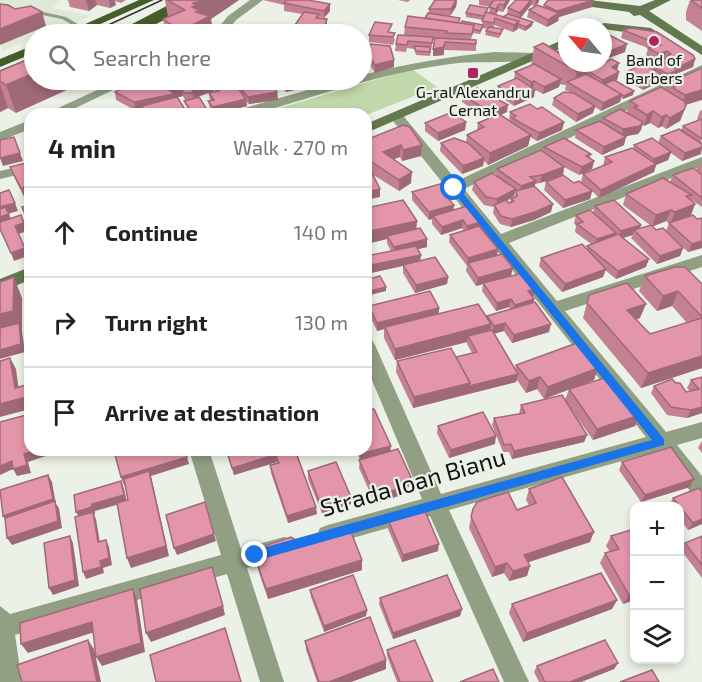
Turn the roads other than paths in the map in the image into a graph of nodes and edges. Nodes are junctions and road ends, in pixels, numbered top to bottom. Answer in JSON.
{"nodes":[{"id":1,"x":148,"y":0,"type":"edge"},
{"id":2,"x":186,"y":0,"type":"edge"},
{"id":3,"x":257,"y":0,"type":"edge"},
{"id":4,"x":563,"y":0,"type":"edge"},
{"id":5,"x":665,"y":0,"type":"edge"},
{"id":6,"x":641,"y":10,"type":"junction"},
{"id":7,"x":34,"y":12,"type":"edge"},
{"id":8,"x":612,"y":23,"type":"edge"},
{"id":9,"x":74,"y":24,"type":"edge"},
{"id":10,"x":93,"y":24,"type":"edge"},
{"id":11,"x":144,"y":24,"type":"edge"},
{"id":12,"x":227,"y":24,"type":"edge"},
{"id":13,"x":612,"y":28,"type":"edge"},
{"id":14,"x":680,"y":36,"type":"junction"},
{"id":15,"x":558,"y":46,"type":"edge"},
{"id":16,"x":702,"y":51,"type":"edge"},
{"id":17,"x":24,"y":53,"type":"edge"},
{"id":18,"x":533,"y":57,"type":"junction"},
{"id":19,"x":0,"y":63,"type":"edge"},
{"id":20,"x":702,"y":69,"type":"edge"},
{"id":21,"x":372,"y":78,"type":"edge"},
{"id":22,"x":106,"y":90,"type":"edge"},
{"id":23,"x":334,"y":90,"type":"edge"},
{"id":24,"x":65,"y":108,"type":"edge"},
{"id":25,"x":275,"y":108,"type":"edge"},
{"id":26,"x":396,"y":116,"type":"junction"},
{"id":27,"x":372,"y":126,"type":"edge"},
{"id":28,"x":24,"y":127,"type":"edge"},
{"id":29,"x":0,"y":137,"type":"edge"},
{"id":30,"x":702,"y":161,"type":"edge"},
{"id":31,"x":24,"y":169,"type":"edge"},
{"id":32,"x":0,"y":175,"type":"edge"},
{"id":33,"x":454,"y":188,"type":"junction"},
{"id":34,"x":498,"y":242,"type":"junction"},
{"id":35,"x":702,"y":261,"type":"edge"},
{"id":36,"x":675,"y":270,"type":"junction"},
{"id":37,"x":24,"y":276,"type":"edge"},
{"id":38,"x":688,"y":283,"type":"edge"},
{"id":39,"x":0,"y":286,"type":"edge"},
{"id":40,"x":553,"y":309,"type":"junction"},
{"id":41,"x":372,"y":359,"type":"edge"},
{"id":42,"x":702,"y":430,"type":"edge"},
{"id":43,"x":661,"y":442,"type":"junction"},
{"id":44,"x":201,"y":456,"type":"edge"},
{"id":45,"x":702,"y":491,"type":"edge"},
{"id":46,"x":435,"y":504,"type":"junction"},
{"id":47,"x":234,"y":561,"type":"junction"},
{"id":48,"x":0,"y":624,"type":"edge"},
{"id":49,"x":10,"y":682,"type":"edge"},
{"id":50,"x":272,"y":682,"type":"edge"},
{"id":51,"x":517,"y":682,"type":"edge"}],
"edges":[{"from":1,"to":10,"type":"main road"},
{"from":2,"to":11,"type":"main road"},
{"from":3,"to":12,"type":"street"},
{"from":4,"to":6,"type":"street"},
{"from":5,"to":6,"type":"street"},
{"from":6,"to":8,"type":"street"},
{"from":6,"to":14,"type":"street"},
{"from":7,"to":9,"type":"lane"},
{"from":13,"to":14,"type":"street"},
{"from":14,"to":16,"type":"street"},
{"from":15,"to":18,"type":"street"},
{"from":17,"to":19,"type":"main road"},
{"from":18,"to":21,"type":"street"},
{"from":18,"to":26,"type":"street"},
{"from":20,"to":33,"type":"street"},
{"from":22,"to":24,"type":"street"},
{"from":23,"to":25,"type":"street"},
{"from":26,"to":27,"type":"street"},
{"from":26,"to":33,"type":"street"},
{"from":28,"to":29,"type":"street"},
{"from":30,"to":34,"type":"street"},
{"from":31,"to":32,"type":"street"},
{"from":33,"to":34,"type":"street"},
{"from":34,"to":40,"type":"street"},
{"from":35,"to":36,"type":"street"},
{"from":36,"to":38,"type":"street"},
{"from":36,"to":40,"type":"street"},
{"from":37,"to":39,"type":"street"},
{"from":40,"to":43,"type":"street"},
{"from":41,"to":46,"type":"street"},
{"from":42,"to":43,"type":"street","name":"Strada Ioan Bianu"},
{"from":43,"to":45,"type":"street"},
{"from":43,"to":46,"type":"street","name":"Strada Ioan Bianu"},
{"from":44,"to":47,"type":"street"},
{"from":46,"to":47,"type":"street","name":"Strada Ioan Bianu"},
{"from":46,"to":51,"type":"street"},
{"from":47,"to":48,"type":"street","name":"Strada Ioan Bianu"},
{"from":47,"to":50,"type":"street"},
{"from":48,"to":49,"type":"street"}]}
